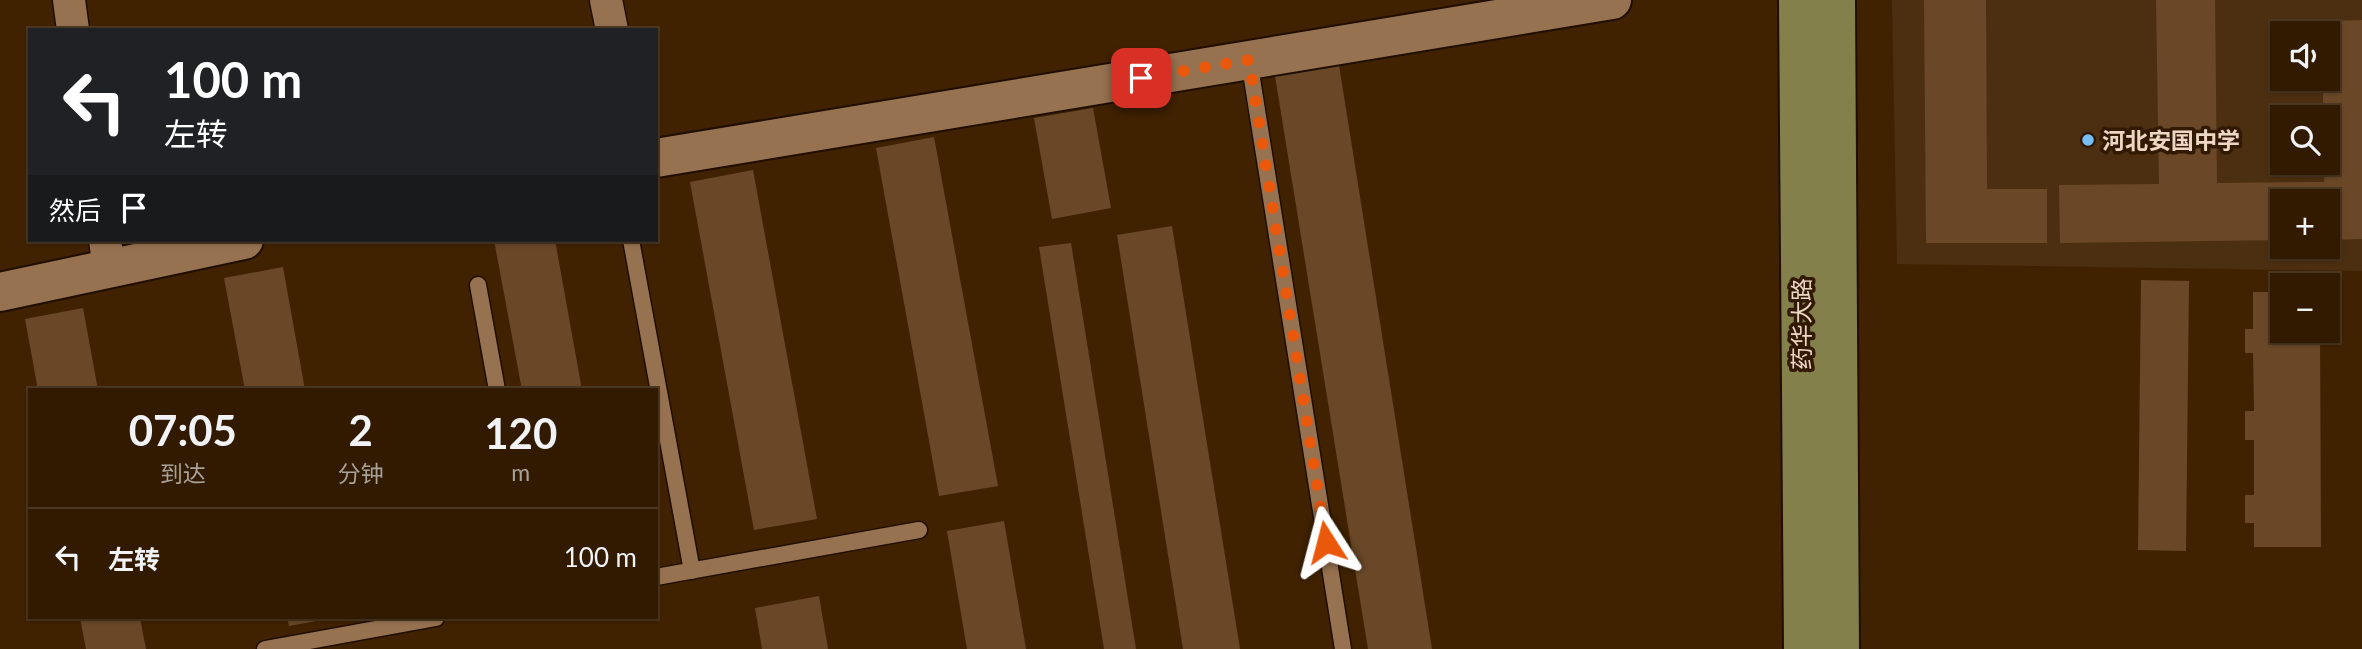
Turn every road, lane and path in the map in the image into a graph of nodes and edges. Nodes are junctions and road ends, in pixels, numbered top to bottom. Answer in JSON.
{"nodes":[{"id":1,"x":69,"y":0,"type":"edge"},
{"id":2,"x":606,"y":0,"type":"edge"},
{"id":3,"x":1612,"y":0,"type":"edge"},
{"id":4,"x":1798,"y":0,"type":"edge"},
{"id":5,"x":1836,"y":0,"type":"edge"},
{"id":6,"x":73,"y":28,"type":"edge"},
{"id":7,"x":612,"y":28,"type":"edge"},
{"id":8,"x":1249,"y":60,"type":"junction"},
{"id":9,"x":658,"y":158,"type":"edge"},
{"id":10,"x":224,"y":242,"type":"edge"},
{"id":11,"x":631,"y":242,"type":"edge"},
{"id":12,"x":107,"y":254,"type":"edge"},
{"id":13,"x":478,"y":285,"type":"dead end"},
{"id":14,"x":0,"y":292,"type":"edge"},
{"id":15,"x":497,"y":388,"type":"edge"},
{"id":16,"x":919,"y":530,"type":"dead end"},
{"id":17,"x":692,"y":571,"type":"junction"},
{"id":18,"x":658,"y":578,"type":"edge"},
{"id":19,"x":430,"y":619,"type":"edge"},
{"id":20,"x":265,"y":649,"type":"edge"},
{"id":21,"x":1343,"y":649,"type":"edge"},
{"id":22,"x":1803,"y":649,"type":"edge"},
{"id":23,"x":1840,"y":649,"type":"edge"}],
"edges":[{"from":1,"to":6,"type":"street"},
{"from":2,"to":7,"type":"street"},
{"from":3,"to":8,"type":"street"},
{"from":4,"to":22,"type":"main road","name":"药华大路"},
{"from":5,"to":23,"type":"main road","name":"药华大路"},
{"from":8,"to":9,"type":"street"},
{"from":8,"to":21,"type":"lane"},
{"from":10,"to":12,"type":"street"},
{"from":11,"to":17,"type":"lane"},
{"from":12,"to":14,"type":"street"},
{"from":13,"to":15,"type":"lane"},
{"from":16,"to":17,"type":"lane"},
{"from":17,"to":18,"type":"lane"},
{"from":19,"to":20,"type":"lane"}]}
